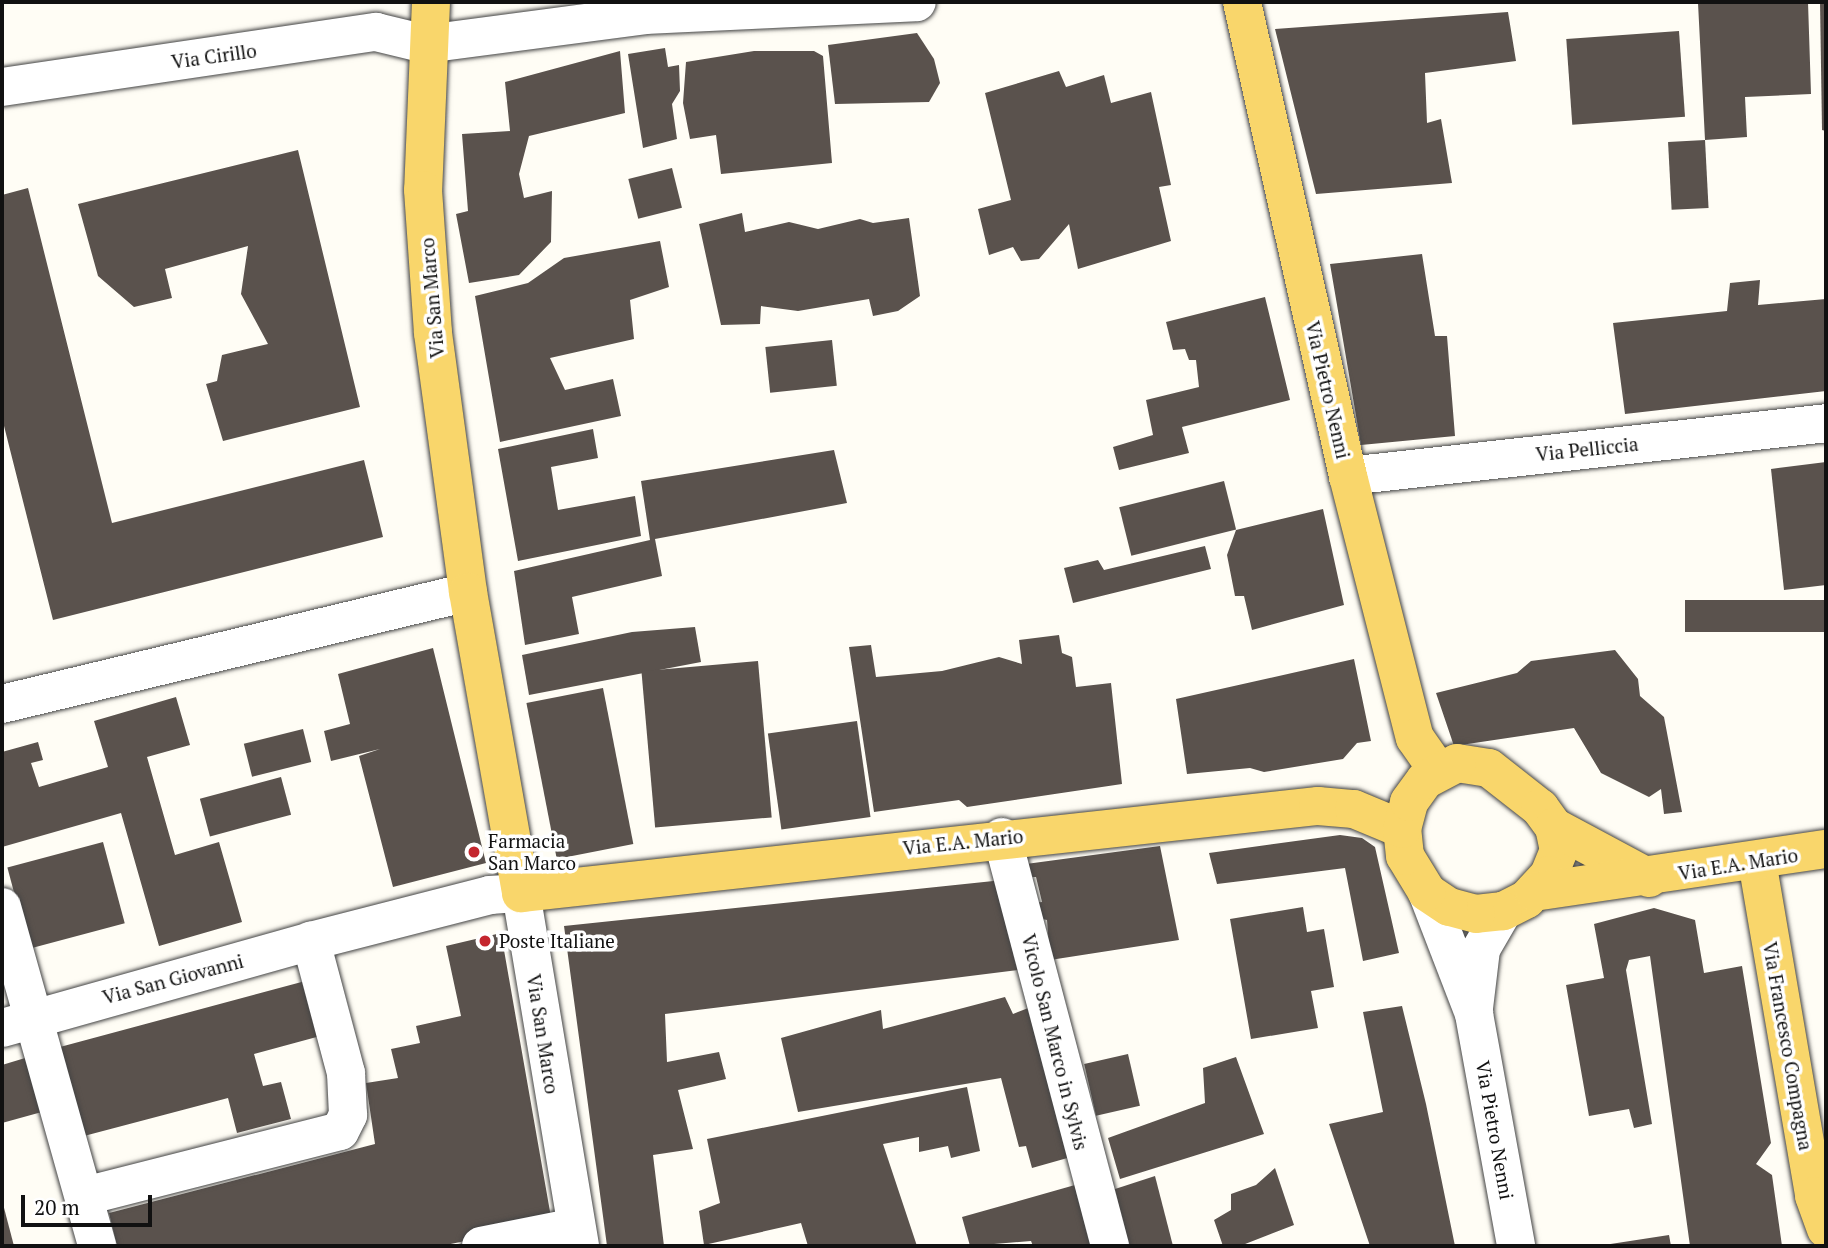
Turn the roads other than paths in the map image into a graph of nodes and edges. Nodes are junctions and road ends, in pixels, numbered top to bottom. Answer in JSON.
{"nodes":[{"id":1,"x":431,"y":2,"type":"edge"},
{"id":2,"x":917,"y":2,"type":"edge"},
{"id":3,"x":1242,"y":2,"type":"edge"},
{"id":4,"x":645,"y":8,"type":"edge"},
{"id":5,"x":426,"y":44,"type":"junction"},
{"id":6,"x":2,"y":87,"type":"edge"},
{"id":7,"x":1826,"y":423,"type":"edge"},
{"id":8,"x":1348,"y":476,"type":"junction"},
{"id":9,"x":468,"y":592,"type":"junction"},
{"id":10,"x":2,"y":704,"type":"edge"},
{"id":11,"x":1437,"y":770,"type":"junction"},
{"id":12,"x":1554,"y":827,"type":"junction"},
{"id":13,"x":1402,"y":829,"type":"junction"},
{"id":14,"x":1002,"y":837,"type":"junction"},
{"id":15,"x":1826,"y":849,"type":"edge"},
{"id":16,"x":1757,"y":861,"type":"junction"},
{"id":17,"x":1649,"y":878,"type":"junction"},
{"id":18,"x":1427,"y":892,"type":"junction"},
{"id":19,"x":521,"y":893,"type":"junction"},
{"id":20,"x":1519,"y":901,"type":"junction"},
{"id":21,"x":2,"y":907,"type":"edge"},
{"id":22,"x":311,"y":941,"type":"junction"},
{"id":23,"x":1474,"y":1014,"type":"junction"},
{"id":24,"x":18,"y":1022,"type":"edge"},
{"id":25,"x":85,"y":1196,"type":"junction"},
{"id":26,"x":1826,"y":1228,"type":"edge"},
{"id":27,"x":578,"y":1237,"type":"edge"},
{"id":28,"x":97,"y":1246,"type":"edge"},
{"id":29,"x":481,"y":1246,"type":"edge"},
{"id":30,"x":1110,"y":1246,"type":"edge"},
{"id":31,"x":1516,"y":1246,"type":"edge"}],
"edges":[{"from":1,"to":5,"type":"main road","name":"Via San Marco"},
{"from":2,"to":4,"type":"street"},
{"from":3,"to":8,"type":"main road","name":"Via Pietro Nenni"},
{"from":4,"to":5,"type":"street"},
{"from":5,"to":6,"type":"street","name":"Via Cirillo"},
{"from":5,"to":9,"type":"main road","name":"Via San Marco"},
{"from":7,"to":8,"type":"street","name":"Via Pelliccia"},
{"from":8,"to":11,"type":"main road","name":"Via Pietro Nenni"},
{"from":9,"to":10,"type":"street"},
{"from":9,"to":19,"type":"main road","name":"Via San Marco"},
{"from":11,"to":12,"type":"main road"},
{"from":11,"to":13,"type":"main road"},
{"from":12,"to":17,"type":"main road"},
{"from":12,"to":20,"type":"main road"},
{"from":13,"to":14,"type":"main road","name":"Via E.A. Mario"},
{"from":13,"to":18,"type":"main road"},
{"from":14,"to":19,"type":"main road","name":"Via E.A. Mario"},
{"from":14,"to":30,"type":"street","name":"Vicolo San Marco in Sylvis"},
{"from":15,"to":16,"type":"main road","name":"Via E.A. Mario"},
{"from":16,"to":17,"type":"main road","name":"Via E.A. Mario"},
{"from":16,"to":26,"type":"main road","name":"Via Francesco Compagna"},
{"from":17,"to":20,"type":"main road","name":"Via E.A. Mario"},
{"from":18,"to":20,"type":"main road"},
{"from":18,"to":23,"type":"street","name":"Via Pietro Nenni"},
{"from":19,"to":22,"type":"street","name":"Via San Giovanni"},
{"from":19,"to":27,"type":"street","name":"Via San Marco"},
{"from":20,"to":23,"type":"street","name":"Via Pietro Nenni"},
{"from":21,"to":24,"type":"street"},
{"from":22,"to":24,"type":"street","name":"Via San Giovanni"},
{"from":22,"to":25,"type":"street"},
{"from":23,"to":31,"type":"street","name":"Via Pietro Nenni"},
{"from":24,"to":25,"type":"street"},
{"from":25,"to":28,"type":"street"},
{"from":27,"to":29,"type":"street","name":"Via San Marco"}]}
